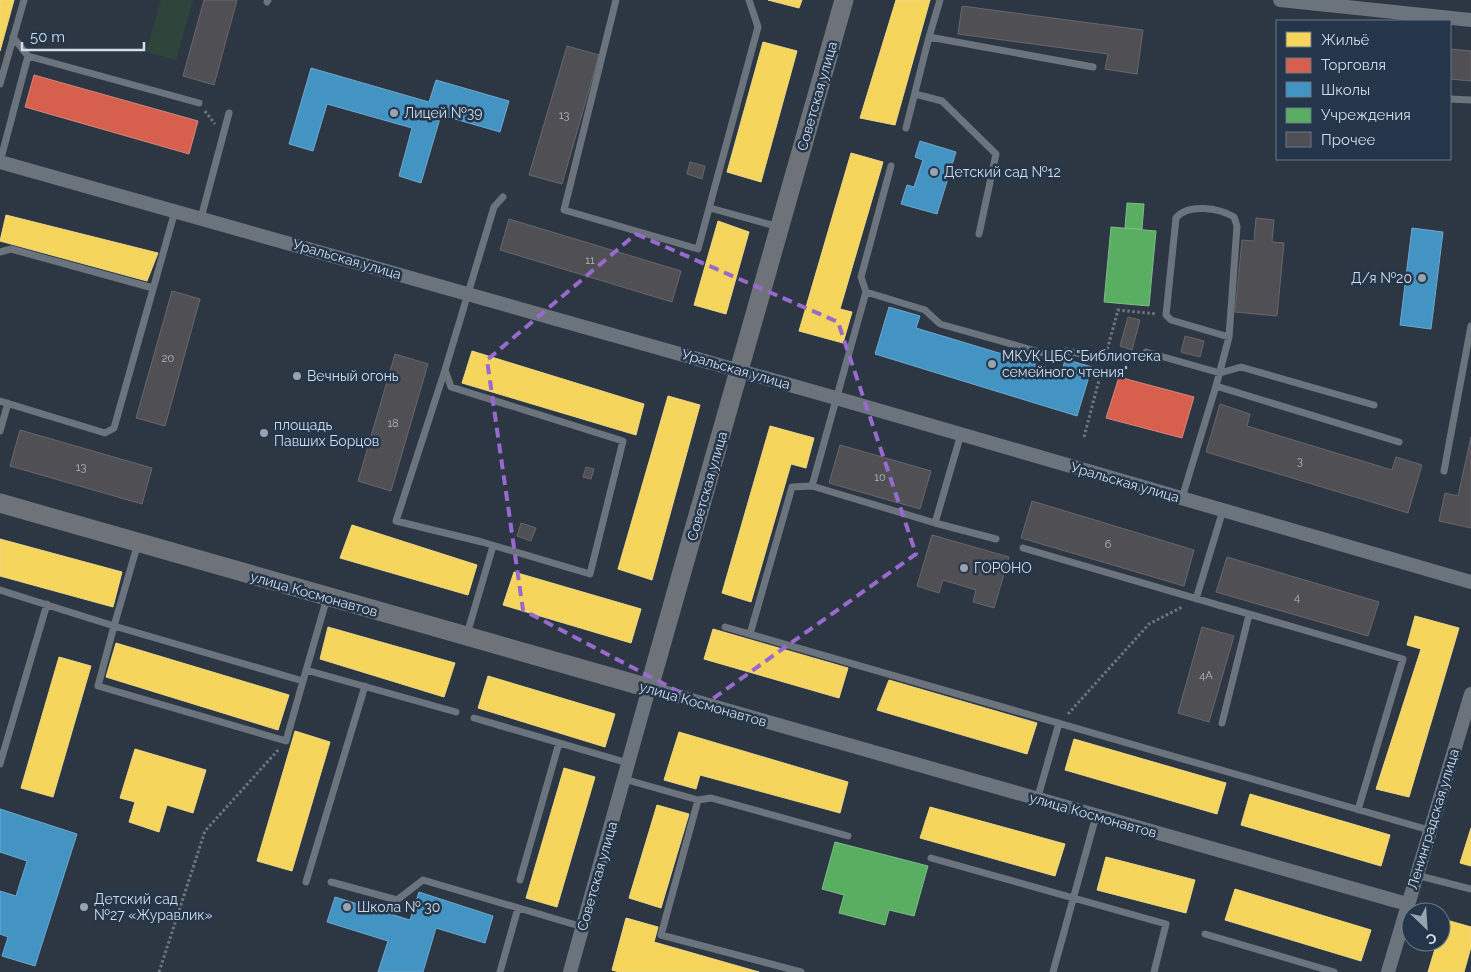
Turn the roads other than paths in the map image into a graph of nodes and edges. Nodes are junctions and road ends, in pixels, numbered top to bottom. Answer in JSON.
{"nodes":[{"id":1,"x":24,"y":0,"type":"edge"},
{"id":2,"x":616,"y":0,"type":"edge"},
{"id":3,"x":749,"y":0,"type":"edge"},
{"id":4,"x":844,"y":0,"type":"edge"},
{"id":5,"x":940,"y":0,"type":"edge"},
{"id":6,"x":1280,"y":0,"type":"edge"},
{"id":7,"x":1336,"y":3,"type":"edge"},
{"id":8,"x":1471,"y":20,"type":"edge"},
{"id":9,"x":13,"y":37,"type":"junction"},
{"id":10,"x":929,"y":37,"type":"junction"},
{"id":11,"x":28,"y":56,"type":"junction"},
{"id":12,"x":1093,"y":67,"type":"dead end"},
{"id":13,"x":0,"y":84,"type":"edge"},
{"id":14,"x":915,"y":94,"type":"junction"},
{"id":15,"x":1451,"y":98,"type":"edge"},
{"id":16,"x":1471,"y":100,"type":"edge"},
{"id":17,"x":199,"y":103,"type":"road end"},
{"id":18,"x":229,"y":113,"type":"dead end"},
{"id":19,"x":906,"y":128,"type":"dead end"},
{"id":20,"x":0,"y":162,"type":"edge"},
{"id":21,"x":891,"y":166,"type":"dead end"},
{"id":22,"x":503,"y":197,"type":"dead end"},
{"id":23,"x":710,"y":208,"type":"junction"},
{"id":24,"x":175,"y":211,"type":"junction"},
{"id":25,"x":200,"y":218,"type":"junction"},
{"id":26,"x":779,"y":227,"type":"junction"},
{"id":27,"x":980,"y":234,"type":"dead end"},
{"id":28,"x":0,"y":252,"type":"edge"},
{"id":29,"x":153,"y":288,"type":"junction"},
{"id":30,"x":866,"y":292,"type":"junction"},
{"id":31,"x":467,"y":293,"type":"junction"},
{"id":32,"x":1471,"y":326,"type":"edge"},
{"id":33,"x":1229,"y":337,"type":"junction"},
{"id":34,"x":1146,"y":352,"type":"dead end"},
{"id":35,"x":1095,"y":357,"type":"dead end"},
{"id":36,"x":445,"y":370,"type":"junction"},
{"id":37,"x":740,"y":371,"type":"junction"},
{"id":38,"x":1220,"y":373,"type":"junction"},
{"id":39,"x":1216,"y":386,"type":"junction"},
{"id":40,"x":836,"y":398,"type":"junction"},
{"id":41,"x":0,"y":401,"type":"edge"},
{"id":42,"x":8,"y":403,"type":"junction"},
{"id":43,"x":1374,"y":405,"type":"dead end"},
{"id":44,"x":0,"y":431,"type":"edge"},
{"id":45,"x":961,"y":434,"type":"junction"},
{"id":46,"x":1398,"y":442,"type":"dead end"},
{"id":47,"x":1444,"y":470,"type":"dead end"},
{"id":48,"x":812,"y":486,"type":"junction"},
{"id":49,"x":1182,"y":498,"type":"junction"},
{"id":50,"x":0,"y":503,"type":"edge"},
{"id":51,"x":1223,"y":510,"type":"junction"},
{"id":52,"x":935,"y":522,"type":"junction"},
{"id":53,"x":996,"y":539,"type":"dead end"},
{"id":54,"x":138,"y":543,"type":"junction"},
{"id":55,"x":493,"y":546,"type":"junction"},
{"id":56,"x":1023,"y":548,"type":"dead end"},
{"id":57,"x":1471,"y":582,"type":"edge"},
{"id":58,"x":0,"y":590,"type":"edge"},
{"id":59,"x":327,"y":598,"type":"junction"},
{"id":60,"x":1196,"y":599,"type":"junction"},
{"id":61,"x":47,"y":604,"type":"junction"},
{"id":62,"x":1249,"y":616,"type":"junction"},
{"id":63,"x":114,"y":626,"type":"junction"},
{"id":64,"x":725,"y":627,"type":"dead end"},
{"id":65,"x":750,"y":634,"type":"junction"},
{"id":66,"x":467,"y":637,"type":"junction"},
{"id":67,"x":306,"y":670,"type":"junction"},
{"id":68,"x":303,"y":681,"type":"junction"},
{"id":69,"x":365,"y":686,"type":"junction"},
{"id":70,"x":649,"y":688,"type":"junction"},
{"id":71,"x":1471,"y":694,"type":"edge"},
{"id":72,"x":456,"y":712,"type":"dead end"},
{"id":73,"x":474,"y":718,"type":"dead end"},
{"id":74,"x":1059,"y":723,"type":"junction"},
{"id":75,"x":1222,"y":723,"type":"dead end"},
{"id":76,"x":559,"y":743,"type":"junction"},
{"id":77,"x":628,"y":763,"type":"junction"},
{"id":78,"x":0,"y":764,"type":"edge"},
{"id":79,"x":624,"y":779,"type":"junction"},
{"id":80,"x":698,"y":800,"type":"junction"},
{"id":81,"x":1037,"y":800,"type":"junction"},
{"id":82,"x":1358,"y":810,"type":"junction"},
{"id":83,"x":1096,"y":816,"type":"junction"},
{"id":84,"x":1429,"y":830,"type":"junction"},
{"id":85,"x":848,"y":836,"type":"dead end"},
{"id":86,"x":930,"y":858,"type":"dead end"},
{"id":87,"x":1416,"y":875,"type":"junction"},
{"id":88,"x":520,"y":880,"type":"dead end"},
{"id":89,"x":306,"y":882,"type":"dead end"},
{"id":90,"x":331,"y":882,"type":"dead end"},
{"id":91,"x":1471,"y":889,"type":"edge"},
{"id":92,"x":1073,"y":899,"type":"junction"},
{"id":93,"x":1401,"y":902,"type":"edge"},
{"id":94,"x":1408,"y":902,"type":"edge"},
{"id":95,"x":518,"y":908,"type":"junction"},
{"id":96,"x":1401,"y":925,"type":"edge"},
{"id":97,"x":583,"y":927,"type":"junction"},
{"id":98,"x":1205,"y":934,"type":"dead end"},
{"id":99,"x":1310,"y":969,"type":"edge"},
{"id":100,"x":500,"y":972,"type":"edge"},
{"id":101,"x":570,"y":972,"type":"edge"},
{"id":102,"x":800,"y":972,"type":"edge"},
{"id":103,"x":1052,"y":972,"type":"edge"},
{"id":104,"x":1154,"y":972,"type":"edge"},
{"id":105,"x":1334,"y":972,"type":"edge"},
{"id":106,"x":1388,"y":972,"type":"edge"}],
"edges":[{"from":1,"to":9,"type":"lane"},
{"from":2,"to":23,"type":"lane"},
{"from":3,"to":23,"type":"lane"},
{"from":4,"to":26,"type":"street","name":"Советская улица"},
{"from":5,"to":10,"type":"lane"},
{"from":6,"to":7,"type":"street"},
{"from":7,"to":8,"type":"street"},
{"from":9,"to":11,"type":"lane"},
{"from":9,"to":13,"type":"lane"},
{"from":10,"to":12,"type":"lane"},
{"from":10,"to":14,"type":"lane"},
{"from":11,"to":17,"type":"lane"},
{"from":11,"to":20,"type":"lane"},
{"from":14,"to":19,"type":"lane"},
{"from":14,"to":27,"type":"lane"},
{"from":15,"to":16,"type":"lane"},
{"from":18,"to":25,"type":"lane"},
{"from":20,"to":24,"type":"street","name":"Уральская улица"},
{"from":21,"to":30,"type":"lane"},
{"from":22,"to":31,"type":"lane"},
{"from":23,"to":26,"type":"lane"},
{"from":24,"to":25,"type":"street","name":"Уральская улица"},
{"from":24,"to":29,"type":"lane"},
{"from":25,"to":31,"type":"street","name":"Уральская улица"},
{"from":26,"to":37,"type":"street","name":"Советская улица"},
{"from":28,"to":29,"type":"lane"},
{"from":29,"to":42,"type":"lane"},
{"from":30,"to":35,"type":"lane"},
{"from":30,"to":40,"type":"lane"},
{"from":31,"to":36,"type":"lane"},
{"from":31,"to":37,"type":"street","name":"Уральская улица"},
{"from":32,"to":47,"type":"lane"},
{"from":33,"to":33,"type":"lane"},
{"from":33,"to":38,"type":"lane"},
{"from":34,"to":38,"type":"lane"},
{"from":36,"to":55,"type":"lane"},
{"from":36,"to":55,"type":"lane"},
{"from":37,"to":40,"type":"street","name":"Уральская улица"},
{"from":37,"to":70,"type":"street","name":"Советская улица"},
{"from":38,"to":39,"type":"lane"},
{"from":38,"to":43,"type":"lane"},
{"from":39,"to":46,"type":"lane"},
{"from":39,"to":49,"type":"lane"},
{"from":40,"to":45,"type":"street","name":"Уральская улица"},
{"from":40,"to":48,"type":"lane"},
{"from":41,"to":42,"type":"lane"},
{"from":42,"to":44,"type":"lane"},
{"from":45,"to":49,"type":"street","name":"Уральская улица"},
{"from":45,"to":52,"type":"lane"},
{"from":48,"to":52,"type":"lane"},
{"from":48,"to":65,"type":"lane"},
{"from":49,"to":51,"type":"street","name":"Уральская улица"},
{"from":50,"to":54,"type":"street","name":"улица Космонавтов"},
{"from":51,"to":57,"type":"street","name":"Уральская улица"},
{"from":51,"to":60,"type":"lane"},
{"from":52,"to":53,"type":"lane"},
{"from":54,"to":59,"type":"street","name":"улица Космонавтов"},
{"from":54,"to":63,"type":"lane"},
{"from":55,"to":66,"type":"lane"},
{"from":56,"to":60,"type":"lane"},
{"from":58,"to":61,"type":"lane"},
{"from":59,"to":66,"type":"street","name":"улица Космонавтов"},
{"from":59,"to":67,"type":"lane"},
{"from":60,"to":62,"type":"lane"},
{"from":61,"to":63,"type":"lane"},
{"from":61,"to":78,"type":"lane"},
{"from":62,"to":75,"type":"lane"},
{"from":62,"to":82,"type":"lane"},
{"from":63,"to":68,"type":"lane"},
{"from":63,"to":68,"type":"lane"},
{"from":64,"to":65,"type":"lane"},
{"from":65,"to":74,"type":"lane"},
{"from":66,"to":70,"type":"street","name":"улица Космонавтов"},
{"from":67,"to":68,"type":"lane"},
{"from":67,"to":69,"type":"lane"},
{"from":69,"to":72,"type":"lane"},
{"from":69,"to":89,"type":"lane"},
{"from":70,"to":77,"type":"street","name":"Советская улица"},
{"from":70,"to":81,"type":"street","name":"улица Космонавтов"},
{"from":71,"to":84,"type":"street","name":"Ленинградская улица"},
{"from":73,"to":76,"type":"lane"},
{"from":74,"to":81,"type":"lane"},
{"from":74,"to":82,"type":"lane"},
{"from":76,"to":77,"type":"lane"},
{"from":76,"to":88,"type":"lane"},
{"from":77,"to":79,"type":"street","name":"Советская улица"},
{"from":79,"to":80,"type":"lane"},
{"from":79,"to":97,"type":"street","name":"Советская улица"},
{"from":80,"to":85,"type":"lane"},
{"from":80,"to":102,"type":"lane"},
{"from":81,"to":83,"type":"street","name":"улица Космонавтов"},
{"from":82,"to":84,"type":"lane"},
{"from":83,"to":92,"type":"lane"},
{"from":83,"to":93,"type":"street","name":"улица Космонавтов"},
{"from":84,"to":87,"type":"street","name":"Ленинградская улица"},
{"from":86,"to":92,"type":"lane"},
{"from":87,"to":91,"type":"lane"},
{"from":87,"to":94,"type":"street","name":"Ленинградская улица"},
{"from":90,"to":95,"type":"lane"},
{"from":92,"to":103,"type":"lane"},
{"from":92,"to":104,"type":"lane"},
{"from":95,"to":97,"type":"lane"},
{"from":95,"to":100,"type":"lane"},
{"from":96,"to":106,"type":"street","name":"Ленинградская улица"},
{"from":97,"to":101,"type":"street","name":"Советская улица"},
{"from":98,"to":99,"type":"lane"},
{"from":99,"to":105,"type":"lane"}]}
